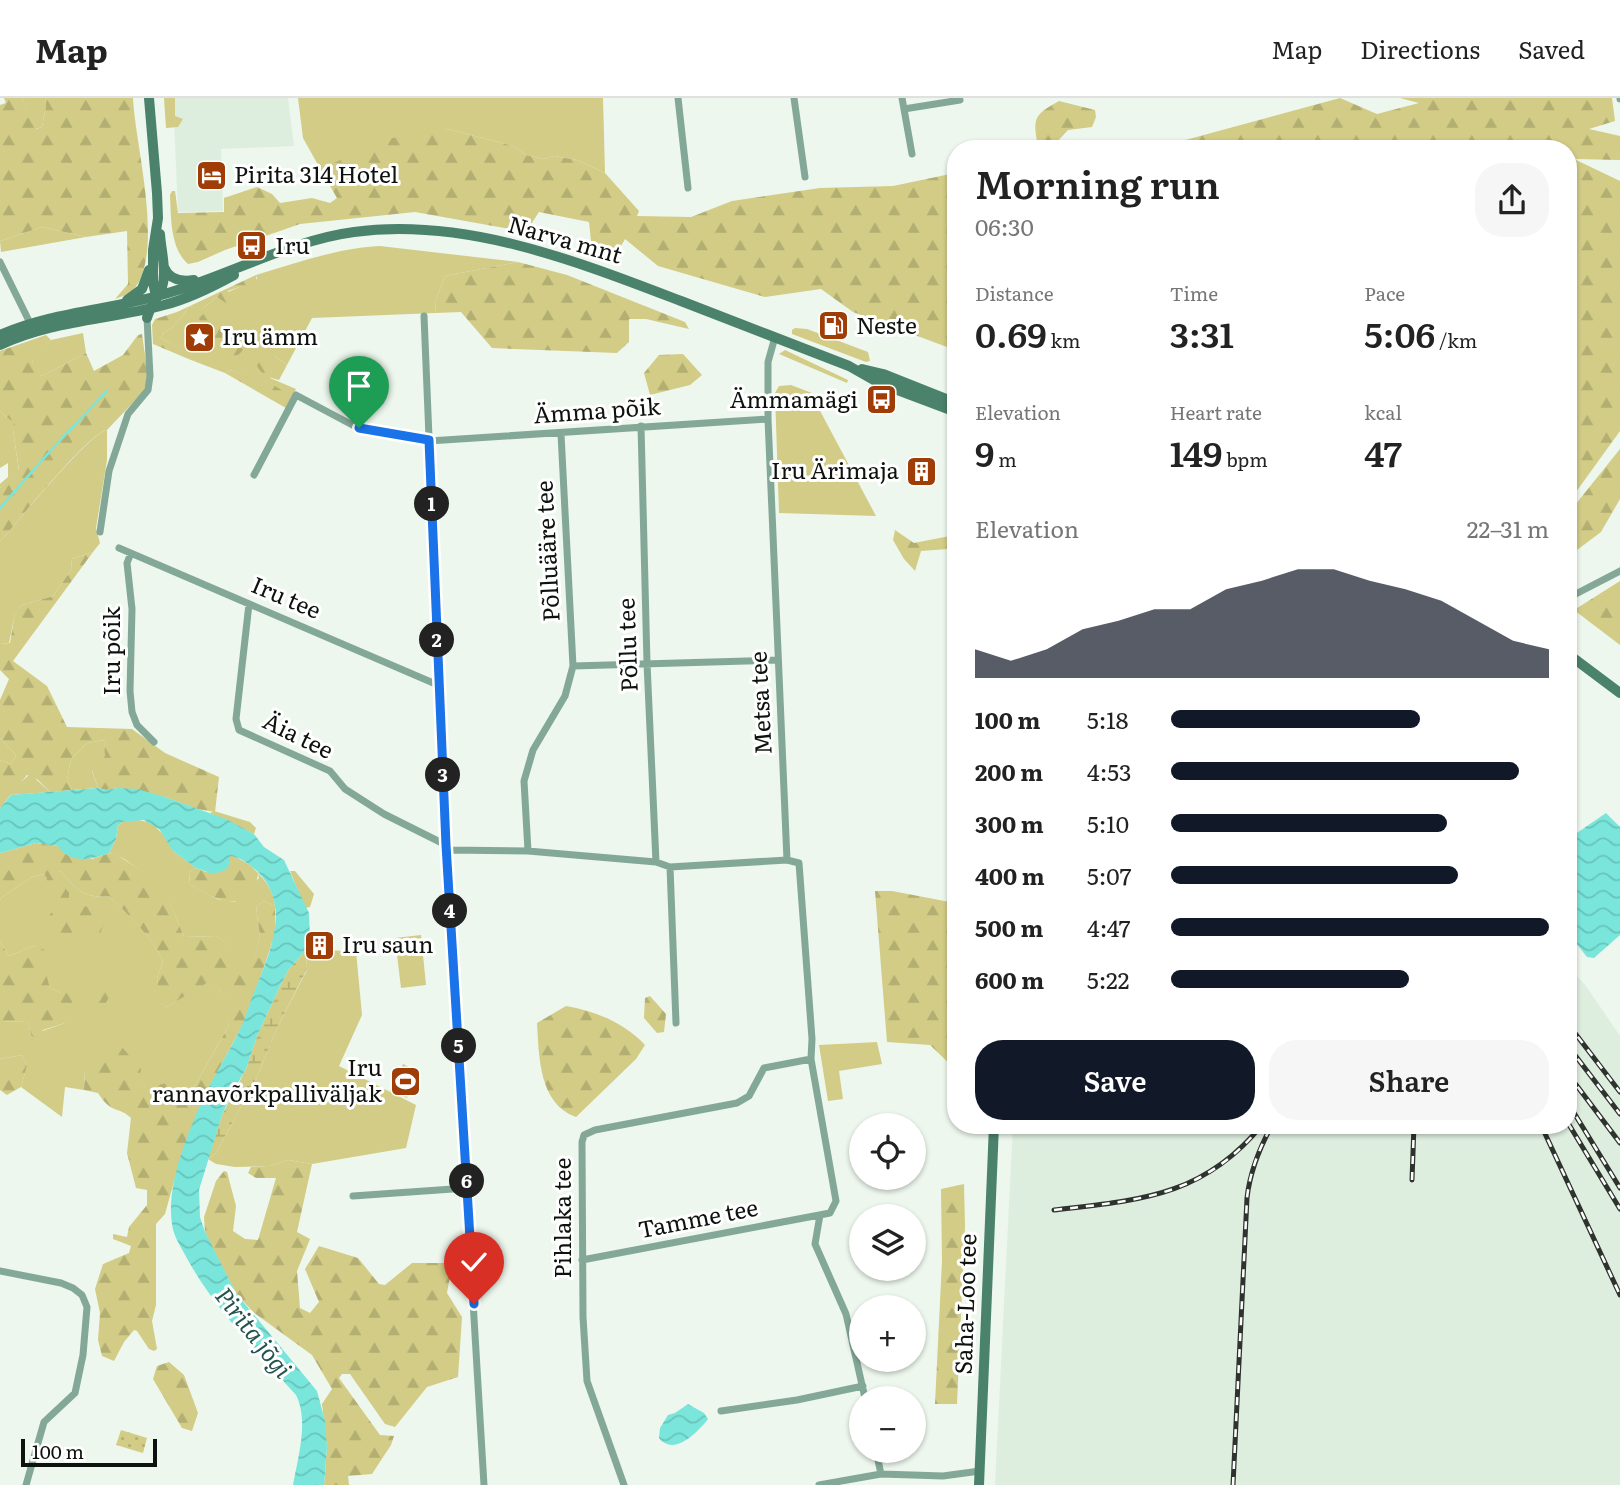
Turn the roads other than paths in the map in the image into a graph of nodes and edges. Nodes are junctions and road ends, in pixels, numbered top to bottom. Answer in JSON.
{"nodes":[{"id":1,"x":678,"y":98,"type":"edge"},
{"id":2,"x":794,"y":98,"type":"edge"},
{"id":3,"x":902,"y":98,"type":"edge"},
{"id":4,"x":960,"y":100,"type":"dead end"},
{"id":5,"x":150,"y":101,"type":"edge"},
{"id":6,"x":904,"y":109,"type":"junction"},
{"id":7,"x":912,"y":154,"type":"dead end"},
{"id":8,"x":805,"y":177,"type":"dead end"},
{"id":9,"x":688,"y":188,"type":"dead end"},
{"id":10,"x":158,"y":218,"type":"junction"},
{"id":11,"x":153,"y":250,"type":"junction"},
{"id":12,"x":259,"y":261,"type":"junction"},
{"id":13,"x":0,"y":262,"type":"edge"},
{"id":14,"x":162,"y":263,"type":"junction"},
{"id":15,"x":217,"y":275,"type":"junction"},
{"id":16,"x":156,"y":297,"type":"junction"},
{"id":17,"x":179,"y":301,"type":"junction"},
{"id":18,"x":115,"y":305,"type":"junction"},
{"id":19,"x":148,"y":313,"type":"junction"},
{"id":20,"x":424,"y":316,"type":"dead end"},
{"id":21,"x":32,"y":326,"type":"junction"},
{"id":22,"x":0,"y":335,"type":"edge"},
{"id":23,"x":775,"y":337,"type":"junction"},
{"id":24,"x":0,"y":345,"type":"edge"},
{"id":25,"x":849,"y":366,"type":"junction"},
{"id":26,"x":947,"y":399,"type":"edge"},
{"id":27,"x":947,"y":412,"type":"edge"},
{"id":28,"x":768,"y":419,"type":"junction"},
{"id":29,"x":641,"y":426,"type":"junction"},
{"id":30,"x":561,"y":434,"type":"junction"},
{"id":31,"x":429,"y":440,"type":"junction"},
{"id":32,"x":254,"y":475,"type":"dead end"},
{"id":33,"x":100,"y":532,"type":"dead end"},
{"id":34,"x":119,"y":548,"type":"dead end"},
{"id":35,"x":131,"y":553,"type":"junction"},
{"id":36,"x":1620,"y":571,"type":"edge"},
{"id":37,"x":1577,"y":593,"type":"edge"},
{"id":38,"x":249,"y":604,"type":"junction"},
{"id":39,"x":778,"y":660,"type":"junction"},
{"id":40,"x":1577,"y":661,"type":"edge"},
{"id":41,"x":648,"y":663,"type":"junction"},
{"id":42,"x":573,"y":666,"type":"junction"},
{"id":43,"x":439,"y":685,"type":"junction"},
{"id":44,"x":1620,"y":694,"type":"edge"},
{"id":45,"x":154,"y":742,"type":"dead end"},
{"id":46,"x":446,"y":848,"type":"junction"},
{"id":47,"x":528,"y":851,"type":"junction"},
{"id":48,"x":787,"y":860,"type":"junction"},
{"id":49,"x":656,"y":862,"type":"junction"},
{"id":50,"x":670,"y":867,"type":"junction"},
{"id":51,"x":676,"y":1023,"type":"dead end"},
{"id":52,"x":811,"y":1059,"type":"junction"},
{"id":53,"x":994,"y":1134,"type":"edge"},
{"id":54,"x":467,"y":1188,"type":"junction"},
{"id":55,"x":353,"y":1196,"type":"dead end"},
{"id":56,"x":820,"y":1215,"type":"junction"},
{"id":57,"x":582,"y":1260,"type":"junction"},
{"id":58,"x":0,"y":1271,"type":"edge"},
{"id":59,"x":863,"y":1386,"type":"edge"},
{"id":60,"x":849,"y":1389,"type":"edge"},
{"id":61,"x":721,"y":1411,"type":"dead end"},
{"id":62,"x":879,"y":1463,"type":"edge"},
{"id":63,"x":980,"y":1471,"type":"junction"},
{"id":64,"x":881,"y":1474,"type":"junction"},
{"id":65,"x":26,"y":1485,"type":"edge"},
{"id":66,"x":484,"y":1485,"type":"edge"},
{"id":67,"x":624,"y":1485,"type":"edge"},
{"id":68,"x":819,"y":1485,"type":"edge"},
{"id":69,"x":979,"y":1485,"type":"edge"}],
"edges":[{"from":1,"to":9,"type":"street"},
{"from":2,"to":8,"type":"street"},
{"from":3,"to":6,"type":"street"},
{"from":4,"to":6,"type":"street"},
{"from":5,"to":10,"type":"main road"},
{"from":6,"to":7,"type":"street"},
{"from":10,"to":11,"type":"main road"},
{"from":10,"to":14,"type":"main road"},
{"from":11,"to":16,"type":"main road"},
{"from":11,"to":18,"type":"main road"},
{"from":12,"to":15,"type":"main road","name":"Narva mnt"},
{"from":12,"to":17,"type":"main road","name":"Narva mnt"},
{"from":12,"to":23,"type":"main road","name":"Narva mnt"},
{"from":13,"to":21,"type":"street"},
{"from":14,"to":15,"type":"main road"},
{"from":14,"to":16,"type":"main road"},
{"from":15,"to":16,"type":"main road","name":"Narva mnt"},
{"from":16,"to":17,"type":"main road"},
{"from":16,"to":18,"type":"main road","name":"Narva mnt"},
{"from":16,"to":19,"type":"main road"},
{"from":17,"to":19,"type":"main road","name":"Narva mnt"},
{"from":18,"to":21,"type":"main road","name":"Narva mnt"},
{"from":19,"to":21,"type":"main road","name":"Narva mnt"},
{"from":19,"to":33,"type":"street"},
{"from":20,"to":31,"type":"street"},
{"from":21,"to":22,"type":"main road","name":"Narva mnt"},
{"from":21,"to":24,"type":"main road","name":"Narva mnt"},
{"from":23,"to":25,"type":"main road","name":"Narva mnt"},
{"from":23,"to":28,"type":"street","name":"Metsa tee"},
{"from":25,"to":26,"type":"main road","name":"Narva mnt"},
{"from":25,"to":27,"type":"main road","name":"Narva mnt"},
{"from":28,"to":29,"type":"street","name":"Ämma põik"},
{"from":28,"to":39,"type":"street","name":"Metsa tee"},
{"from":29,"to":30,"type":"street","name":"Ämma põik"},
{"from":29,"to":41,"type":"street","name":"Põllu tee"},
{"from":30,"to":31,"type":"street","name":"Ämma põik"},
{"from":30,"to":42,"type":"street","name":"Põlluääre tee"},
{"from":31,"to":32,"type":"street","name":"Ämma põik"},
{"from":31,"to":43,"type":"street"},
{"from":34,"to":35,"type":"street","name":"Iru tee"},
{"from":35,"to":38,"type":"street","name":"Iru tee"},
{"from":35,"to":45,"type":"street","name":"Iru põik"},
{"from":36,"to":37,"type":"street"},
{"from":38,"to":43,"type":"street","name":"Iru tee"},
{"from":38,"to":46,"type":"street","name":"Äia tee"},
{"from":39,"to":41,"type":"street"},
{"from":39,"to":48,"type":"street","name":"Metsa tee"},
{"from":40,"to":44,"type":"main road"},
{"from":41,"to":42,"type":"street"},
{"from":41,"to":49,"type":"street","name":"Põllu tee"},
{"from":42,"to":47,"type":"street","name":"Põlluääre tee"},
{"from":43,"to":46,"type":"street"},
{"from":46,"to":47,"type":"street","name":"Äia tee"},
{"from":46,"to":54,"type":"street"},
{"from":47,"to":49,"type":"street","name":"Äia tee"},
{"from":48,"to":50,"type":"street","name":"Äia tee"},
{"from":48,"to":52,"type":"street","name":"Metsa tee"},
{"from":49,"to":50,"type":"street","name":"Äia tee"},
{"from":50,"to":51,"type":"street"},
{"from":52,"to":56,"type":"street","name":"Metsa tee"},
{"from":52,"to":57,"type":"street","name":"Pihlaka tee"},
{"from":53,"to":63,"type":"main road","name":"Saha-Loo tee"},
{"from":54,"to":55,"type":"street"},
{"from":54,"to":66,"type":"street"},
{"from":56,"to":57,"type":"street","name":"Tamme tee"},
{"from":56,"to":59,"type":"street","name":"Metsa tee"},
{"from":57,"to":67,"type":"street","name":"Pihlaka tee"},
{"from":58,"to":65,"type":"street"},
{"from":60,"to":61,"type":"street"},
{"from":62,"to":64,"type":"street"},
{"from":63,"to":64,"type":"street"},
{"from":63,"to":69,"type":"main road","name":"Saha-Loo tee"},
{"from":64,"to":68,"type":"street"}]}
